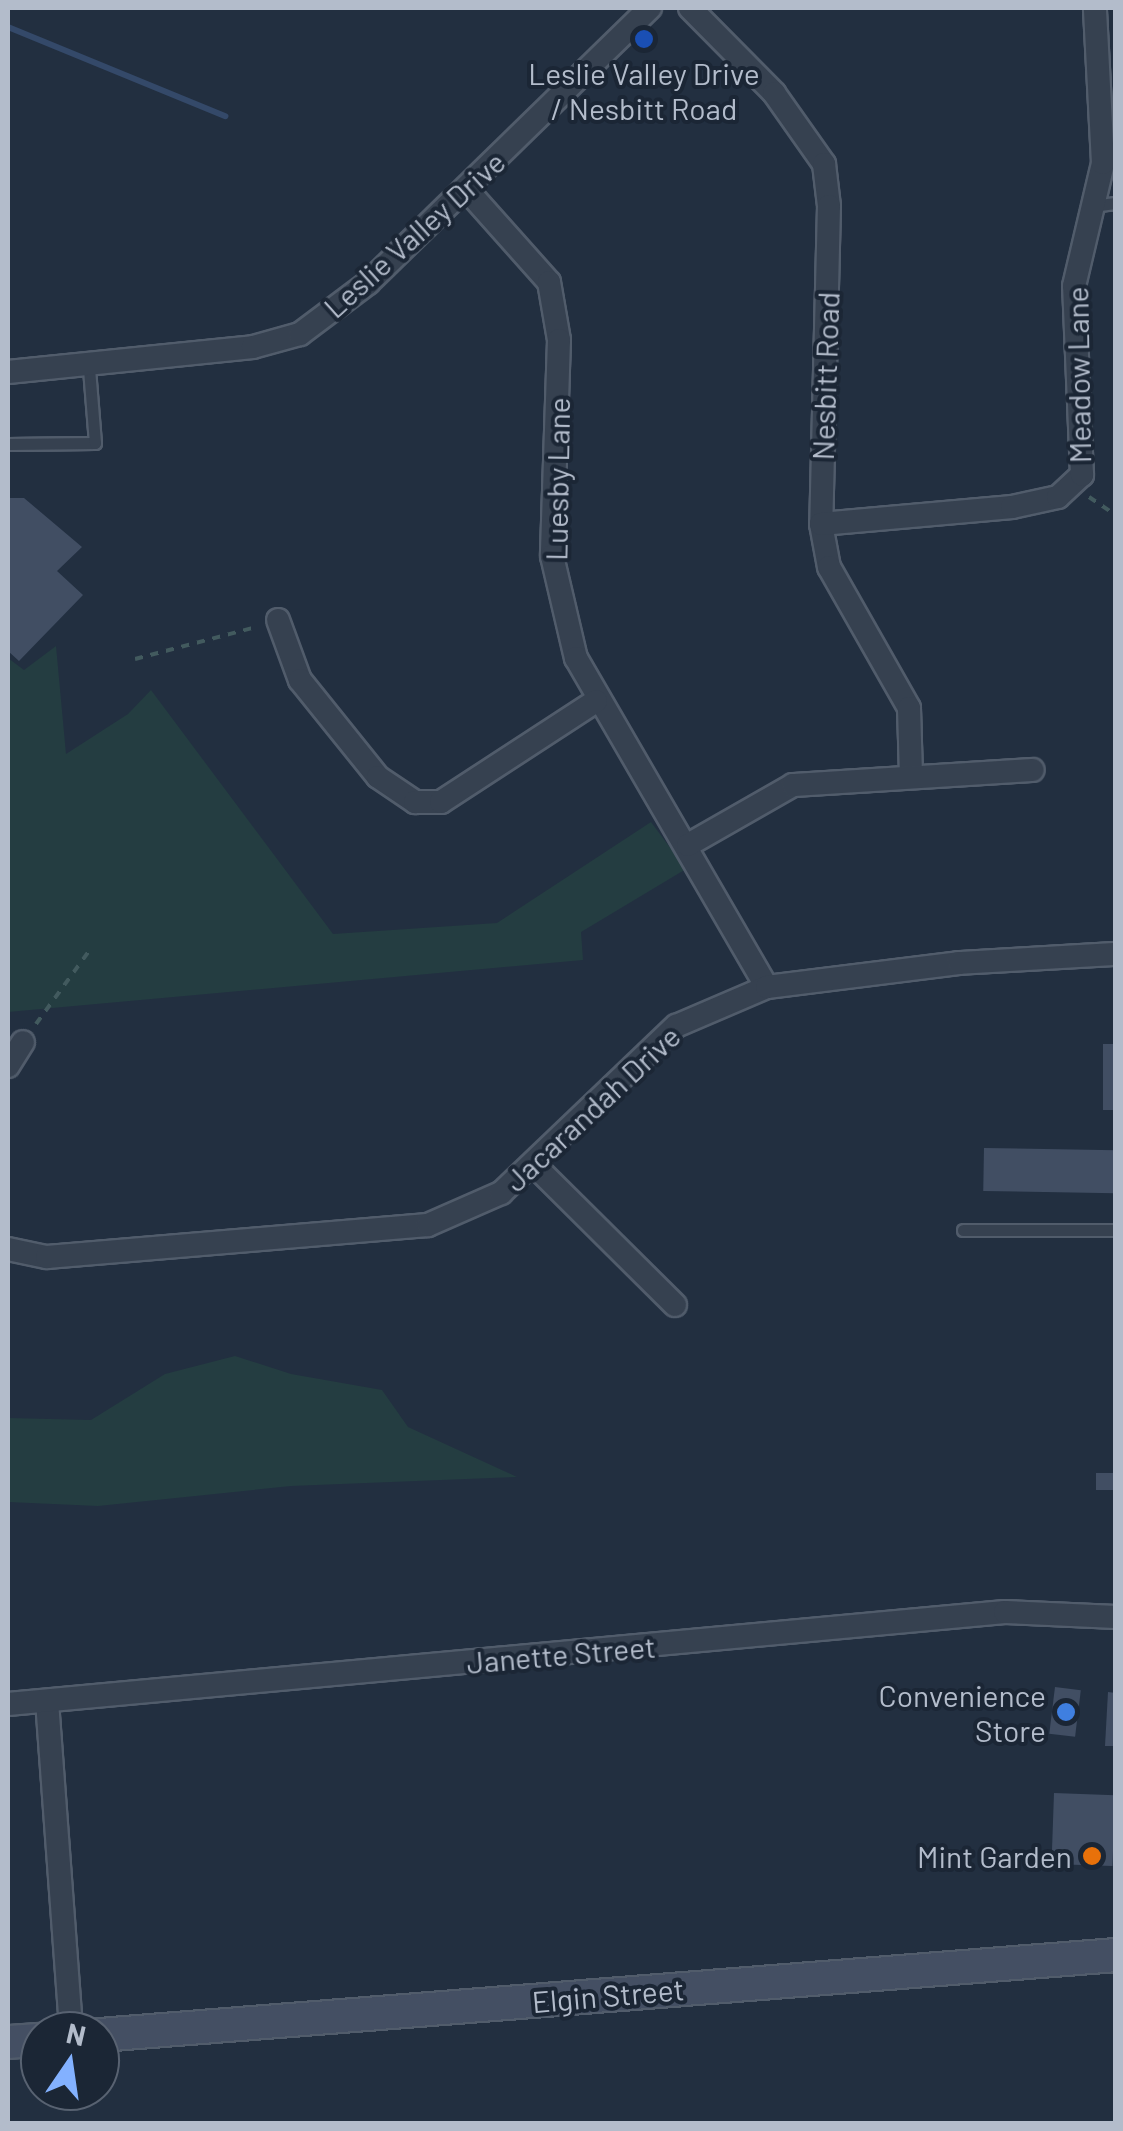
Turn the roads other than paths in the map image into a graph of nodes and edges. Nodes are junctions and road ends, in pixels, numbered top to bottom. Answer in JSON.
{"nodes":[{"id":1,"x":650,"y":8,"type":"edge"},
{"id":2,"x":690,"y":8,"type":"edge"},
{"id":3,"x":1095,"y":8,"type":"edge"},
{"id":4,"x":466,"y":190,"type":"junction"},
{"id":5,"x":1116,"y":203,"type":"edge"},
{"id":6,"x":1090,"y":206,"type":"junction"},
{"id":7,"x":89,"y":368,"type":"junction"},
{"id":8,"x":8,"y":372,"type":"edge"},
{"id":9,"x":8,"y":444,"type":"edge"},
{"id":10,"x":821,"y":524,"type":"junction"},
{"id":11,"x":278,"y":620,"type":"road end"},
{"id":12,"x":596,"y":701,"type":"junction"},
{"id":13,"x":1033,"y":770,"type":"dead end"},
{"id":14,"x":911,"y":774,"type":"junction"},
{"id":15,"x":688,"y":845,"type":"junction"},
{"id":16,"x":1116,"y":954,"type":"edge"},
{"id":17,"x":767,"y":986,"type":"junction"},
{"id":18,"x":23,"y":1042,"type":"road end"},
{"id":19,"x":8,"y":1066,"type":"edge"},
{"id":20,"x":533,"y":1164,"type":"junction"},
{"id":21,"x":963,"y":1230,"type":"dead end"},
{"id":22,"x":1116,"y":1230,"type":"edge"},
{"id":23,"x":8,"y":1249,"type":"edge"},
{"id":24,"x":675,"y":1305,"type":"dead end"},
{"id":25,"x":1116,"y":1617,"type":"edge"},
{"id":26,"x":47,"y":1701,"type":"junction"},
{"id":27,"x":8,"y":1704,"type":"edge"},
{"id":28,"x":1116,"y":1955,"type":"edge"},
{"id":29,"x":70,"y":2011,"type":"edge"},
{"id":30,"x":120,"y":2033,"type":"edge"}],
"edges":[{"from":1,"to":4,"type":"street","name":"Leslie Valley Drive"},
{"from":2,"to":10,"type":"street","name":"Nesbitt Road"},
{"from":3,"to":6,"type":"street","name":"Meadow Lane"},
{"from":4,"to":7,"type":"street","name":"Leslie Valley Drive"},
{"from":4,"to":12,"type":"street","name":"Luesby Lane"},
{"from":5,"to":6,"type":"lane"},
{"from":6,"to":10,"type":"street","name":"Meadow Lane"},
{"from":7,"to":8,"type":"street","name":"Leslie Valley Drive"},
{"from":7,"to":9,"type":"lane"},
{"from":10,"to":14,"type":"street","name":"Nesbitt Road"},
{"from":11,"to":12,"type":"street"},
{"from":12,"to":15,"type":"street","name":"Luesby Lane"},
{"from":13,"to":14,"type":"street"},
{"from":14,"to":15,"type":"street"},
{"from":15,"to":17,"type":"street","name":"Luesby Lane"},
{"from":16,"to":17,"type":"street","name":"Jacarandah Drive"},
{"from":17,"to":20,"type":"street","name":"Jacarandah Drive"},
{"from":18,"to":19,"type":"street"},
{"from":20,"to":23,"type":"street","name":"Jacarandah Drive"},
{"from":20,"to":24,"type":"street"},
{"from":21,"to":22,"type":"lane"},
{"from":25,"to":26,"type":"street","name":"Janette Street"},
{"from":26,"to":27,"type":"street","name":"Janette Street"},
{"from":26,"to":29,"type":"street"},
{"from":28,"to":30,"type":"street","name":"Elgin Street"}]}
